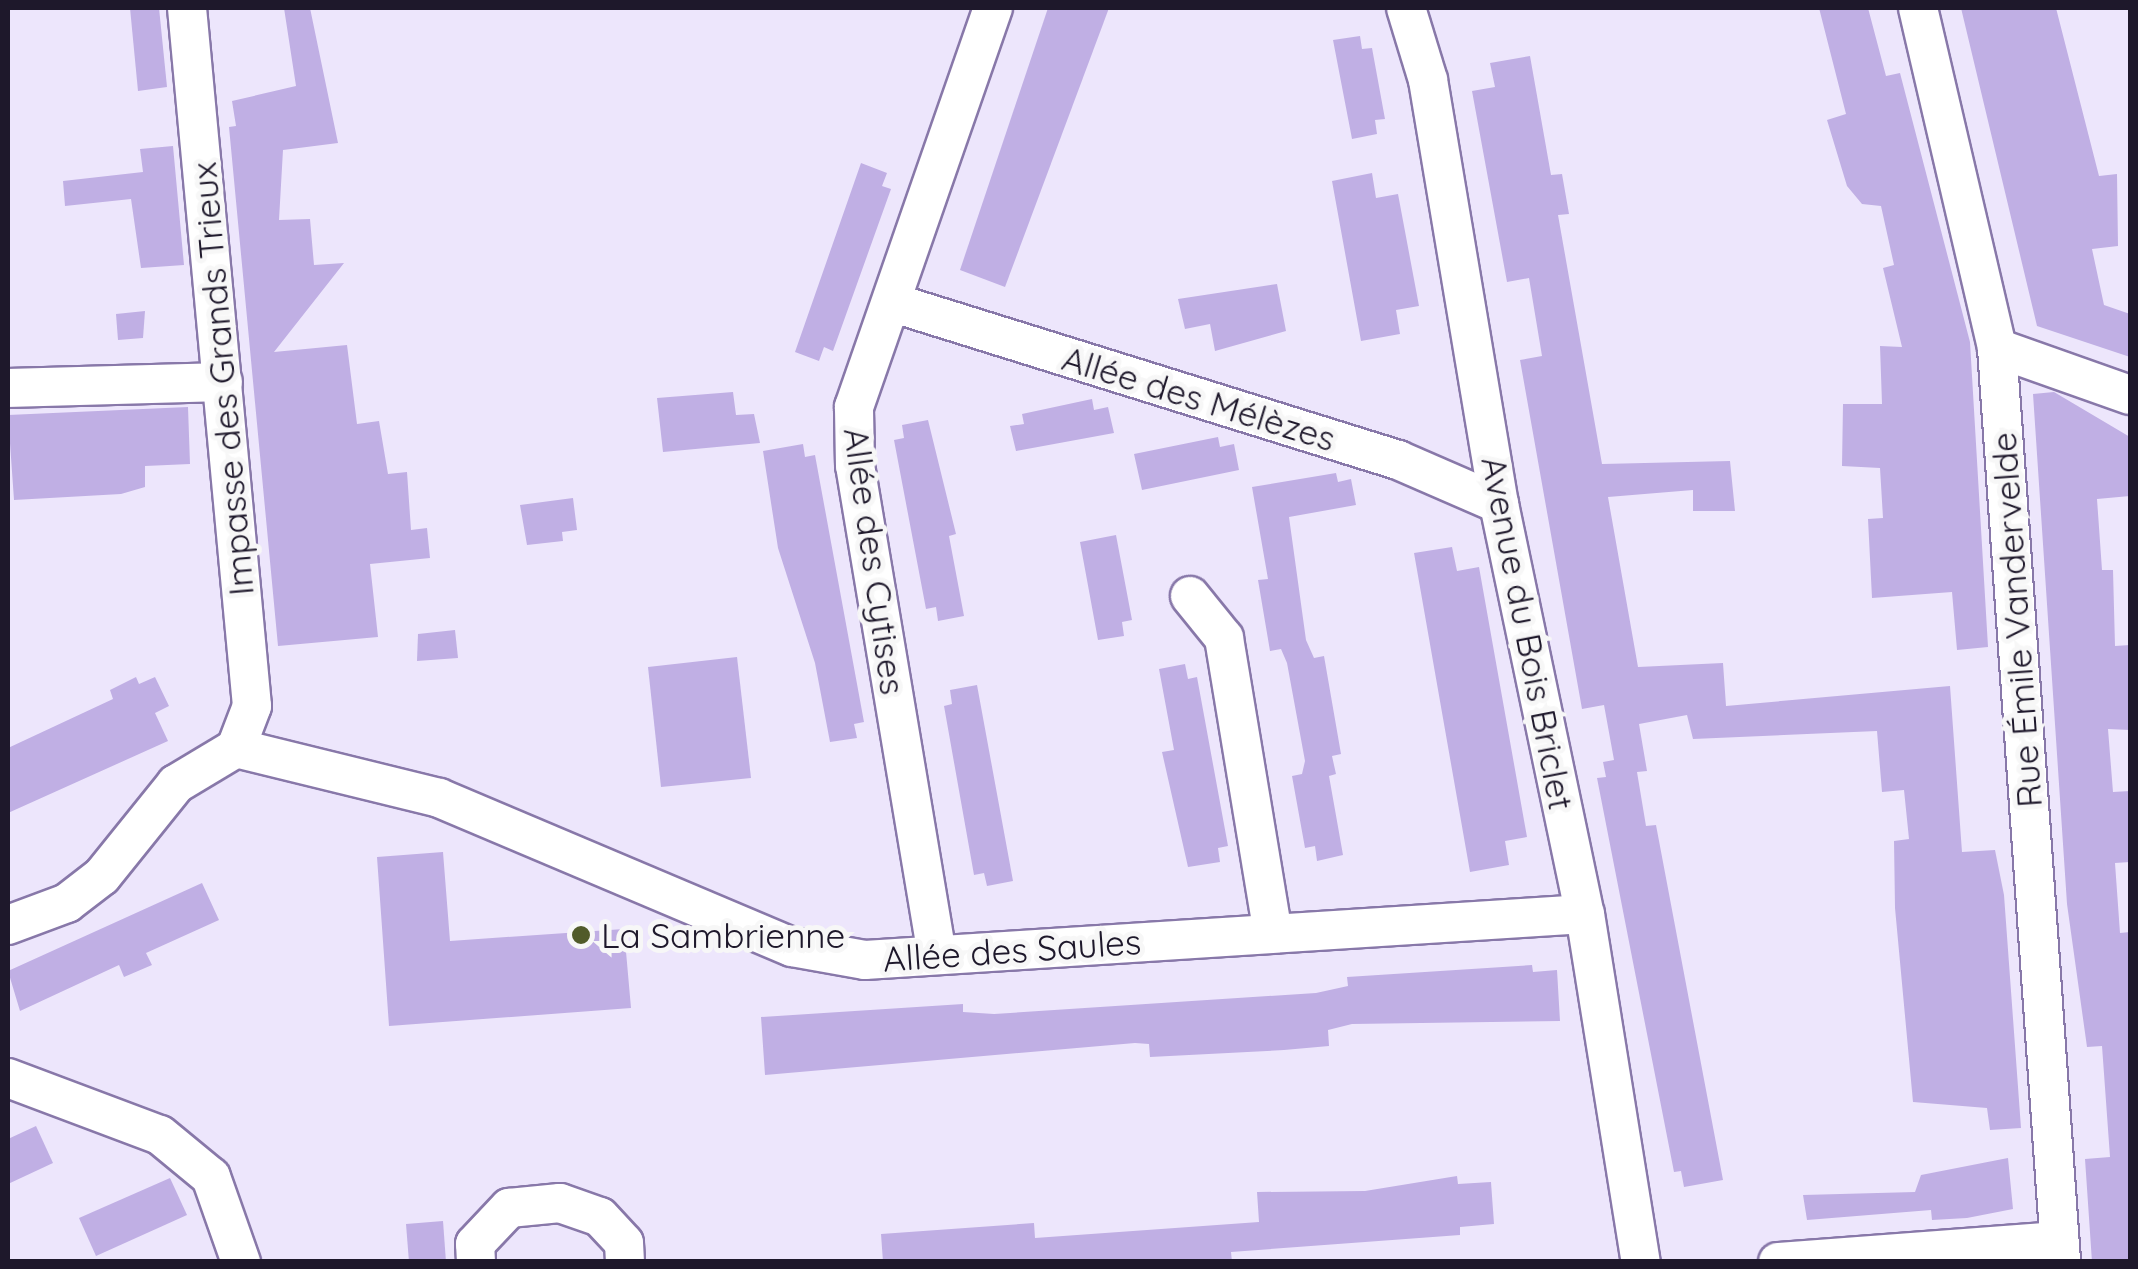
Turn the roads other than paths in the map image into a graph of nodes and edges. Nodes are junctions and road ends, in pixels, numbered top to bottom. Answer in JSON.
{"nodes":[{"id":1,"x":187,"y":8,"type":"edge"},
{"id":2,"x":993,"y":8,"type":"edge"},
{"id":3,"x":1406,"y":8,"type":"edge"},
{"id":4,"x":1918,"y":8,"type":"edge"},
{"id":5,"x":894,"y":303,"type":"junction"},
{"id":6,"x":1997,"y":348,"type":"junction"},
{"id":7,"x":222,"y":382,"type":"junction"},
{"id":8,"x":8,"y":388,"type":"edge"},
{"id":9,"x":2130,"y":395,"type":"edge"},
{"id":10,"x":1500,"y":504,"type":"junction"},
{"id":11,"x":1190,"y":596,"type":"dead end"},
{"id":12,"x":236,"y":748,"type":"junction"},
{"id":13,"x":1585,"y":914,"type":"junction"},
{"id":14,"x":8,"y":925,"type":"edge"},
{"id":15,"x":1273,"y":932,"type":"junction"},
{"id":16,"x":937,"y":955,"type":"junction"},
{"id":17,"x":8,"y":1078,"type":"edge"},
{"id":18,"x":2060,"y":1251,"type":"edge"},
{"id":19,"x":242,"y":1262,"type":"edge"},
{"id":20,"x":476,"y":1262,"type":"edge"},
{"id":21,"x":625,"y":1262,"type":"edge"},
{"id":22,"x":1641,"y":1262,"type":"edge"},
{"id":23,"x":1778,"y":1262,"type":"edge"}],
"edges":[{"from":1,"to":7,"type":"street","name":"Impasse des Grands Trieux"},
{"from":2,"to":5,"type":"street","name":"Allée des Cytises"},
{"from":3,"to":10,"type":"street","name":"Avenue du Bois Briclet"},
{"from":4,"to":6,"type":"street","name":"Rue Émile Vandervelde"},
{"from":5,"to":10,"type":"street","name":"Allée des Mélèzes"},
{"from":5,"to":16,"type":"street","name":"Allée des Cytises"},
{"from":6,"to":9,"type":"street"},
{"from":6,"to":18,"type":"street","name":"Rue Émile Vandervelde"},
{"from":7,"to":8,"type":"street"},
{"from":7,"to":12,"type":"street","name":"Impasse des Grands Trieux"},
{"from":10,"to":13,"type":"street","name":"Avenue du Bois Briclet"},
{"from":11,"to":15,"type":"street"},
{"from":12,"to":14,"type":"street"},
{"from":12,"to":16,"type":"street","name":"Allée des Saules"},
{"from":13,"to":15,"type":"street","name":"Allée des Saules"},
{"from":13,"to":22,"type":"street","name":"Avenue du Bois Briclet"},
{"from":15,"to":16,"type":"street","name":"Allée des Saules"},
{"from":17,"to":19,"type":"street"},
{"from":18,"to":23,"type":"street"},
{"from":20,"to":21,"type":"street"}]}
